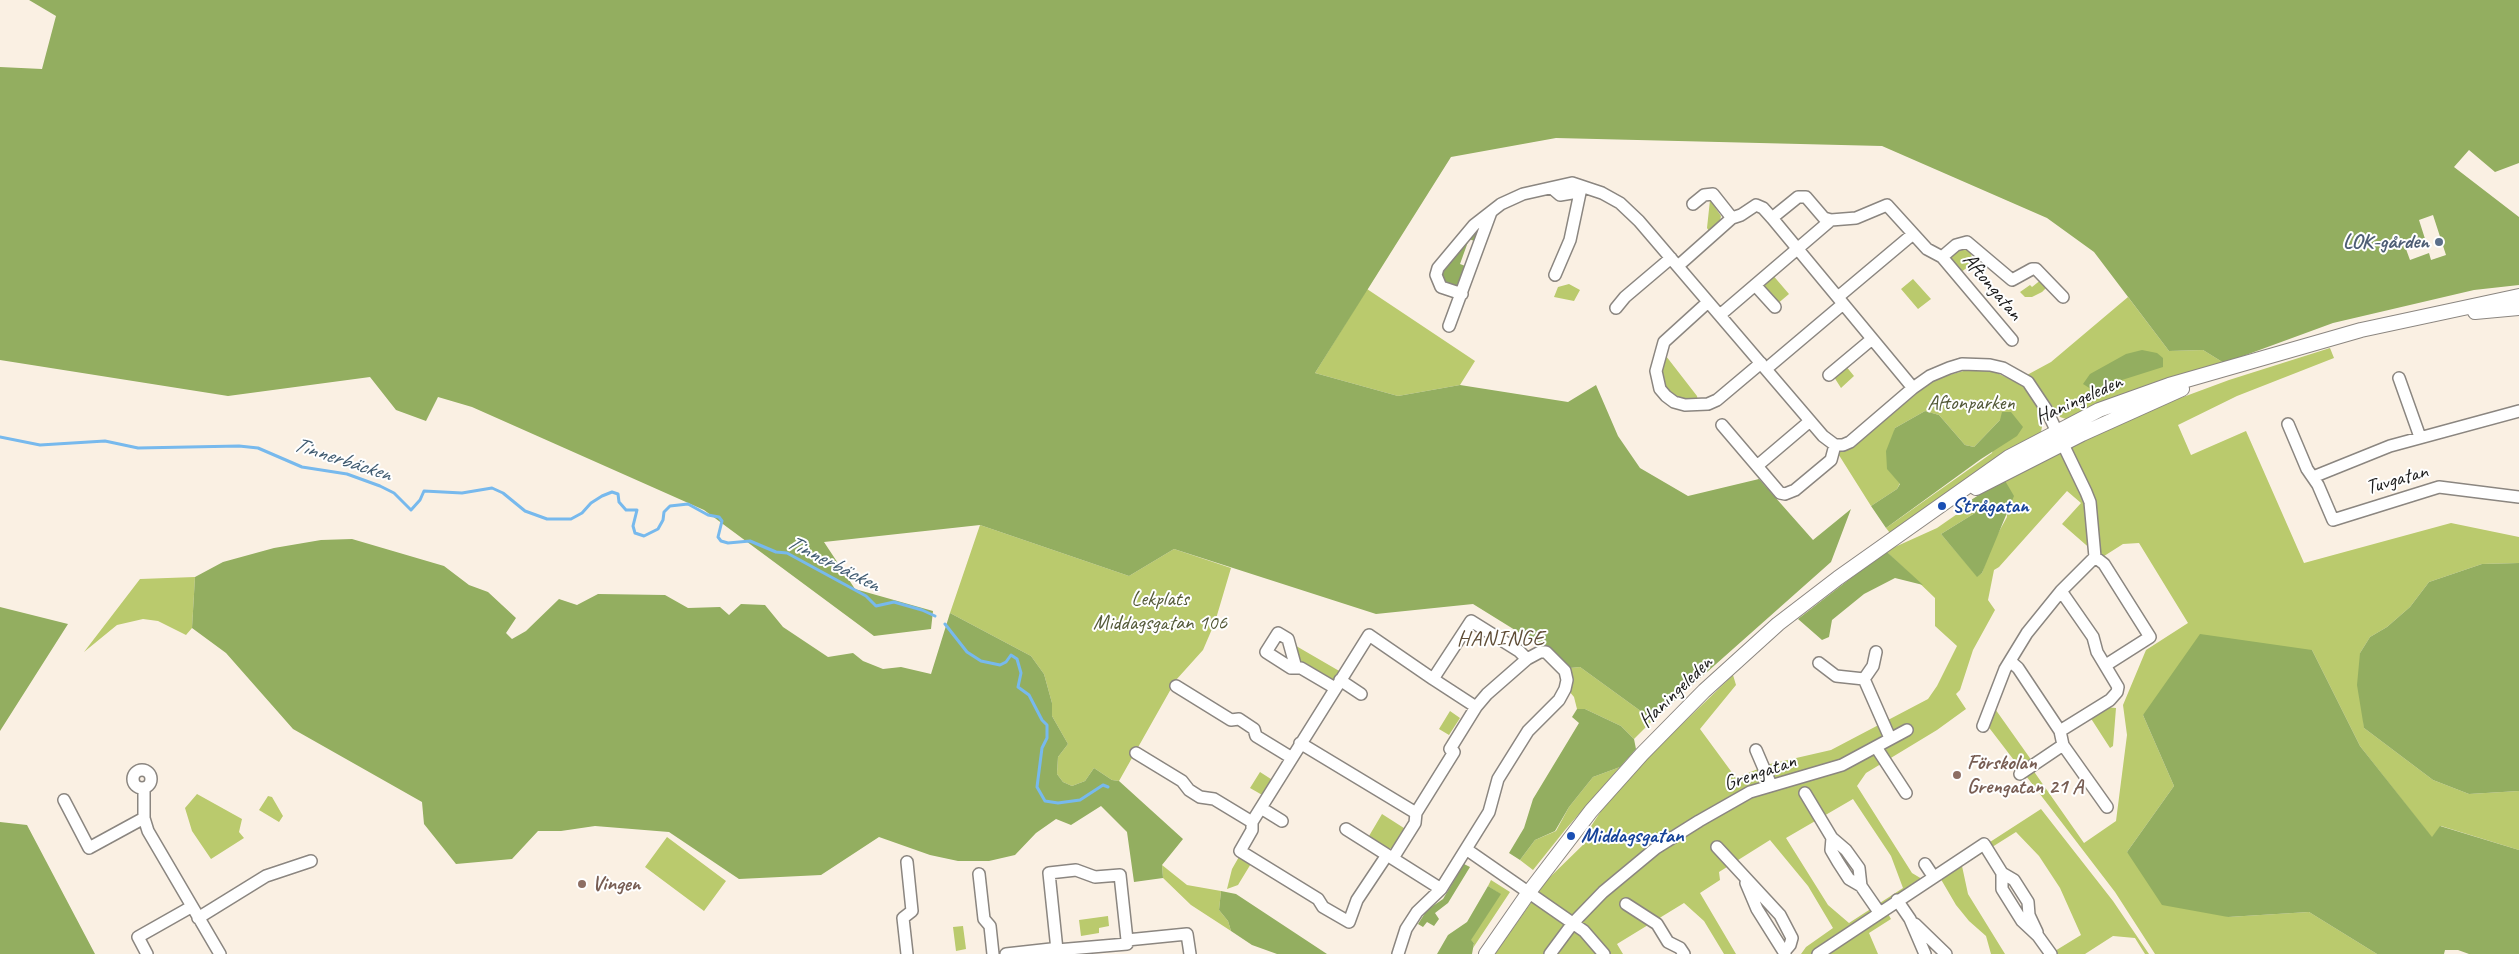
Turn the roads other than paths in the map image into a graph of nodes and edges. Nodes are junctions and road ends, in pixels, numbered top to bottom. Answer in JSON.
{"nodes":[{"id":1,"x":1581,"y":188,"type":"junction"},
{"id":2,"x":1693,"y":204,"type":"dead end"},
{"id":3,"x":1491,"y":212,"type":"junction"},
{"id":4,"x":1732,"y":218,"type":"junction"},
{"id":5,"x":1772,"y":218,"type":"junction"},
{"id":6,"x":1831,"y":220,"type":"junction"},
{"id":7,"x":1913,"y":234,"type":"junction"},
{"id":8,"x":1798,"y":248,"type":"junction"},
{"id":9,"x":1942,"y":258,"type":"junction"},
{"id":10,"x":1674,"y":262,"type":"junction"},
{"id":11,"x":1555,"y":276,"type":"dead end"},
{"id":12,"x":1755,"y":285,"type":"junction"},
{"id":13,"x":1462,"y":294,"type":"junction"},
{"id":14,"x":2062,"y":297,"type":"dead end"},
{"id":15,"x":1841,"y":301,"type":"junction"},
{"id":16,"x":1708,"y":302,"type":"junction"},
{"id":17,"x":2518,"y":304,"type":"edge"},
{"id":18,"x":1775,"y":307,"type":"dead end"},
{"id":19,"x":1616,"y":308,"type":"dead end"},
{"id":20,"x":1720,"y":315,"type":"junction"},
{"id":21,"x":1449,"y":326,"type":"dead end"},
{"id":22,"x":1872,"y":339,"type":"junction"},
{"id":23,"x":2012,"y":340,"type":"dead end"},
{"id":24,"x":2248,"y":363,"type":"junction"},
{"id":25,"x":1763,"y":366,"type":"junction"},
{"id":26,"x":1829,"y":375,"type":"dead end"},
{"id":27,"x":2399,"y":378,"type":"dead end"},
{"id":28,"x":1913,"y":388,"type":"junction"},
{"id":29,"x":2519,"y":412,"type":"edge"},
{"id":30,"x":1810,"y":421,"type":"junction"},
{"id":31,"x":2288,"y":424,"type":"dead end"},
{"id":32,"x":1722,"y":425,"type":"dead end"},
{"id":33,"x":2056,"y":431,"type":"junction"},
{"id":34,"x":2420,"y":437,"type":"junction"},
{"id":35,"x":2063,"y":444,"type":"junction"},
{"id":36,"x":1835,"y":445,"type":"junction"},
{"id":37,"x":1757,"y":466,"type":"junction"},
{"id":38,"x":2313,"y":477,"type":"junction"},
{"id":39,"x":2519,"y":497,"type":"edge"},
{"id":40,"x":1942,"y":506,"type":"junction"},
{"id":41,"x":2095,"y":557,"type":"junction"},
{"id":42,"x":2061,"y":592,"type":"junction"},
{"id":43,"x":1876,"y":652,"type":"dead end"},
{"id":44,"x":1527,"y":659,"type":"junction"},
{"id":45,"x":2010,"y":661,"type":"junction"},
{"id":46,"x":1819,"y":663,"type":"dead end"},
{"id":47,"x":2106,"y":665,"type":"junction"},
{"id":48,"x":1296,"y":668,"type":"dead end"},
{"id":49,"x":1433,"y":679,"type":"junction"},
{"id":50,"x":1864,"y":679,"type":"junction"},
{"id":51,"x":1337,"y":684,"type":"junction"},
{"id":52,"x":1176,"y":686,"type":"dead end"},
{"id":53,"x":1361,"y":694,"type":"dead end"},
{"id":54,"x":1476,"y":707,"type":"junction"},
{"id":55,"x":1983,"y":726,"type":"dead end"},
{"id":56,"x":1907,"y":730,"type":"dead end"},
{"id":57,"x":2060,"y":731,"type":"junction"},
{"id":58,"x":1890,"y":738,"type":"junction"},
{"id":59,"x":1300,"y":743,"type":"junction"},
{"id":60,"x":2063,"y":745,"type":"junction"},
{"id":61,"x":1876,"y":747,"type":"junction"},
{"id":62,"x":1756,"y":750,"type":"dead end"},
{"id":63,"x":1136,"y":753,"type":"dead end"},
{"id":64,"x":1292,"y":758,"type":"junction"},
{"id":65,"x":2020,"y":774,"type":"dead end"},
{"id":66,"x":1771,"y":785,"type":"junction"},
{"id":67,"x":144,"y":788,"type":"dead end"},
{"id":68,"x":1906,"y":793,"type":"dead end"},
{"id":69,"x":1804,"y":794,"type":"dead end"},
{"id":70,"x":64,"y":800,"type":"dead end"},
{"id":71,"x":2107,"y":807,"type":"dead end"},
{"id":72,"x":1260,"y":808,"type":"junction"},
{"id":73,"x":1416,"y":814,"type":"junction"},
{"id":74,"x":144,"y":818,"type":"junction"},
{"id":75,"x":1282,"y":821,"type":"dead end"},
{"id":76,"x":1252,"y":822,"type":"junction"},
{"id":77,"x":1346,"y":830,"type":"dead end"},
{"id":78,"x":1717,"y":847,"type":"dead end"},
{"id":79,"x":1466,"y":849,"type":"junction"},
{"id":80,"x":1390,"y":857,"type":"junction"},
{"id":81,"x":310,"y":861,"type":"dead end"},
{"id":82,"x":907,"y":862,"type":"dead end"},
{"id":83,"x":1926,"y":864,"type":"dead end"},
{"id":84,"x":979,"y":874,"type":"dead end"},
{"id":85,"x":1742,"y":874,"type":"junction"},
{"id":86,"x":1933,"y":876,"type":"junction"},
{"id":87,"x":1441,"y":889,"type":"junction"},
{"id":88,"x":1529,"y":892,"type":"junction"},
{"id":89,"x":1897,"y":900,"type":"junction"},
{"id":90,"x":1626,"y":904,"type":"dead end"},
{"id":91,"x":191,"y":907,"type":"junction"},
{"id":92,"x":1879,"y":912,"type":"junction"},
{"id":93,"x":198,"y":918,"type":"junction"},
{"id":94,"x":1910,"y":919,"type":"junction"},
{"id":95,"x":1573,"y":923,"type":"junction"},
{"id":96,"x":1127,"y":940,"type":"junction"},
{"id":97,"x":1668,"y":942,"type":"junction"},
{"id":98,"x":1053,"y":951,"type":"edge"},
{"id":99,"x":1784,"y":953,"type":"edge"},
{"id":100,"x":148,"y":954,"type":"edge"},
{"id":101,"x":220,"y":954,"type":"edge"},
{"id":102,"x":907,"y":954,"type":"edge"},
{"id":103,"x":993,"y":954,"type":"edge"},
{"id":104,"x":1006,"y":954,"type":"edge"},
{"id":105,"x":1190,"y":954,"type":"edge"},
{"id":106,"x":1398,"y":954,"type":"edge"},
{"id":107,"x":1486,"y":954,"type":"edge"},
{"id":108,"x":1550,"y":954,"type":"edge"},
{"id":109,"x":1604,"y":954,"type":"edge"},
{"id":110,"x":1669,"y":954,"type":"edge"},
{"id":111,"x":1684,"y":954,"type":"edge"},
{"id":112,"x":1818,"y":954,"type":"edge"},
{"id":113,"x":1925,"y":954,"type":"edge"},
{"id":114,"x":1946,"y":954,"type":"edge"},
{"id":115,"x":2051,"y":954,"type":"edge"}],
"edges":[{"from":1,"to":3,"type":"street"},
{"from":1,"to":10,"type":"street"},
{"from":1,"to":11,"type":"street"},
{"from":2,"to":4,"type":"street"},
{"from":3,"to":13,"type":"street"},
{"from":3,"to":13,"type":"street"},
{"from":4,"to":5,"type":"street"},
{"from":4,"to":10,"type":"street"},
{"from":5,"to":6,"type":"street"},
{"from":5,"to":8,"type":"street"},
{"from":6,"to":7,"type":"street","name":"Aftongatan"},
{"from":6,"to":8,"type":"street"},
{"from":7,"to":9,"type":"street","name":"Aftongatan"},
{"from":7,"to":15,"type":"street"},
{"from":8,"to":12,"type":"street"},
{"from":8,"to":15,"type":"street"},
{"from":9,"to":14,"type":"street","name":"Aftongatan"},
{"from":9,"to":23,"type":"street","name":"Aftongatan"},
{"from":10,"to":16,"type":"street"},
{"from":10,"to":19,"type":"street"},
{"from":12,"to":18,"type":"street"},
{"from":12,"to":20,"type":"street"},
{"from":13,"to":21,"type":"street"},
{"from":15,"to":22,"type":"street"},
{"from":15,"to":25,"type":"street"},
{"from":16,"to":20,"type":"street"},
{"from":16,"to":25,"type":"street"},
{"from":17,"to":24,"type":"main road","name":"Haningeleden"},
{"from":20,"to":25,"type":"street"},
{"from":22,"to":26,"type":"street"},
{"from":22,"to":28,"type":"street"},
{"from":24,"to":33,"type":"main road","name":"Haningeleden"},
{"from":24,"to":35,"type":"main road","name":"Haningeleden"},
{"from":25,"to":30,"type":"street"},
{"from":27,"to":34,"type":"street","name":"Tuvgatan"},
{"from":28,"to":33,"type":"street"},
{"from":28,"to":36,"type":"street"},
{"from":29,"to":34,"type":"street","name":"Tuvgatan"},
{"from":30,"to":36,"type":"street"},
{"from":30,"to":37,"type":"street"},
{"from":31,"to":38,"type":"street","name":"Tuvgatan"},
{"from":32,"to":37,"type":"street"},
{"from":33,"to":35,"type":"street"},
{"from":33,"to":40,"type":"main road","name":"Haningeleden"},
{"from":34,"to":38,"type":"street","name":"Tuvgatan"},
{"from":35,"to":40,"type":"main road","name":"Haningeleden"},
{"from":35,"to":41,"type":"street"},
{"from":36,"to":37,"type":"street"},
{"from":38,"to":39,"type":"street","name":"Tuvgatan"},
{"from":40,"to":88,"type":"main road","name":"Haningeleden"},
{"from":41,"to":42,"type":"street"},
{"from":41,"to":47,"type":"street"},
{"from":42,"to":45,"type":"street"},
{"from":42,"to":47,"type":"street"},
{"from":43,"to":50,"type":"street"},
{"from":44,"to":49,"type":"street"},
{"from":44,"to":54,"type":"street"},
{"from":44,"to":79,"type":"street"},
{"from":45,"to":55,"type":"street"},
{"from":45,"to":57,"type":"street"},
{"from":46,"to":50,"type":"street"},
{"from":47,"to":57,"type":"street"},
{"from":48,"to":51,"type":"street"},
{"from":49,"to":51,"type":"street"},
{"from":49,"to":54,"type":"street"},
{"from":50,"to":58,"type":"street"},
{"from":51,"to":53,"type":"street"},
{"from":51,"to":59,"type":"street"},
{"from":52,"to":64,"type":"street"},
{"from":54,"to":73,"type":"street"},
{"from":56,"to":58,"type":"street","name":"Grengatan"},
{"from":57,"to":60,"type":"street"},
{"from":58,"to":61,"type":"street","name":"Grengatan"},
{"from":59,"to":64,"type":"street"},
{"from":59,"to":73,"type":"street"},
{"from":60,"to":65,"type":"street"},
{"from":60,"to":71,"type":"street"},
{"from":61,"to":66,"type":"street","name":"Grengatan"},
{"from":61,"to":68,"type":"street"},
{"from":62,"to":66,"type":"street"},
{"from":63,"to":76,"type":"street"},
{"from":64,"to":72,"type":"street"},
{"from":66,"to":95,"type":"street","name":"Grengatan"},
{"from":67,"to":74,"type":"street"},
{"from":69,"to":92,"type":"street","name":"Grengatan"},
{"from":70,"to":74,"type":"street"},
{"from":72,"to":75,"type":"street"},
{"from":72,"to":76,"type":"street"},
{"from":73,"to":80,"type":"street"},
{"from":74,"to":91,"type":"street"},
{"from":76,"to":80,"type":"street"},
{"from":77,"to":80,"type":"street"},
{"from":78,"to":85,"type":"street"},
{"from":79,"to":87,"type":"street"},
{"from":79,"to":88,"type":"street"},
{"from":80,"to":87,"type":"street"},
{"from":81,"to":93,"type":"street"},
{"from":82,"to":102,"type":"street"},
{"from":83,"to":86,"type":"street"},
{"from":84,"to":103,"type":"street"},
{"from":85,"to":99,"type":"street"},
{"from":85,"to":99,"type":"street"},
{"from":86,"to":89,"type":"street"},
{"from":86,"to":115,"type":"street"},
{"from":87,"to":106,"type":"street"},
{"from":88,"to":95,"type":"street"},
{"from":88,"to":107,"type":"main road","name":"Haningeleden"},
{"from":89,"to":92,"type":"street"},
{"from":89,"to":94,"type":"street"},
{"from":90,"to":97,"type":"street"},
{"from":91,"to":93,"type":"street"},
{"from":91,"to":100,"type":"street"},
{"from":92,"to":112,"type":"street"},
{"from":93,"to":101,"type":"street"},
{"from":94,"to":113,"type":"street"},
{"from":94,"to":114,"type":"street"},
{"from":95,"to":108,"type":"street","name":"Grengatan"},
{"from":95,"to":109,"type":"street"},
{"from":96,"to":98,"type":"street"},
{"from":96,"to":98,"type":"street"},
{"from":96,"to":105,"type":"street"},
{"from":97,"to":110,"type":"street"},
{"from":97,"to":111,"type":"street"},
{"from":98,"to":104,"type":"street"}]}
